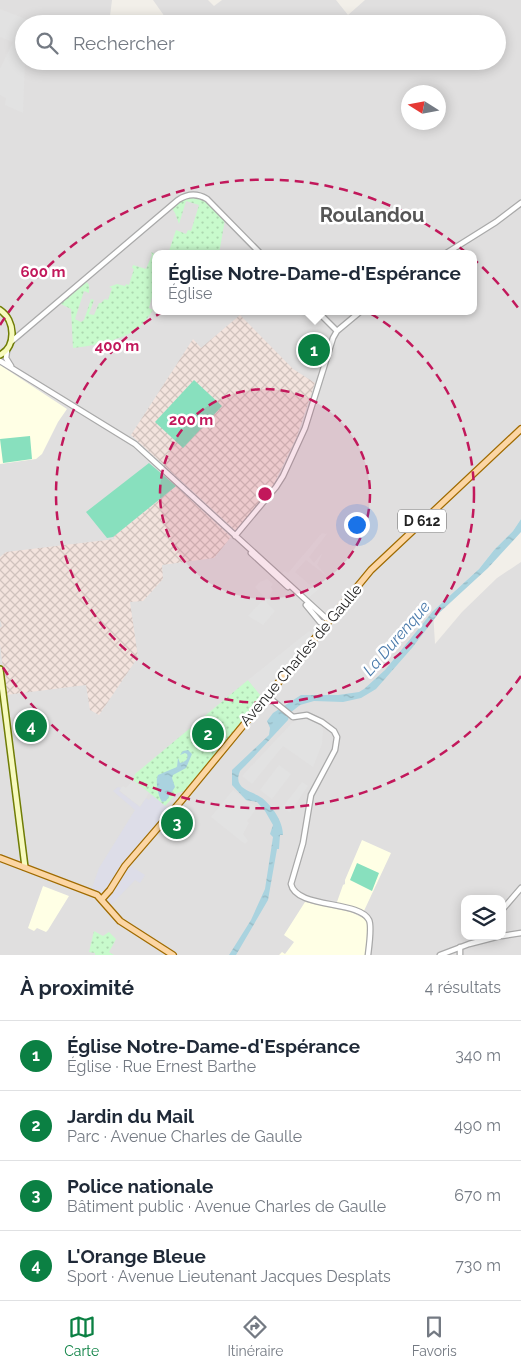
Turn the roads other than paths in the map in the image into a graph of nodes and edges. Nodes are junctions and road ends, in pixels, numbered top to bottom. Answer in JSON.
{"nodes":[{"id":1,"x":521,"y":203,"type":"edge"},
{"id":2,"x":257,"y":250,"type":"edge"},
{"id":3,"x":451,"y":250,"type":"edge"},
{"id":4,"x":0,"y":310,"type":"edge"},
{"id":5,"x":321,"y":315,"type":"edge"},
{"id":6,"x":356,"y":315,"type":"edge"},
{"id":7,"x":12,"y":326,"type":"junction"},
{"id":8,"x":24,"y":330,"type":"junction"},
{"id":9,"x":337,"y":331,"type":"junction"},
{"id":10,"x":12,"y":341,"type":"junction"},
{"id":11,"x":7,"y":351,"type":"junction"},
{"id":12,"x":0,"y":355,"type":"edge"},
{"id":13,"x":0,"y":361,"type":"edge"},
{"id":14,"x":14,"y":368,"type":"junction"},
{"id":15,"x":521,"y":429,"type":"edge"},
{"id":16,"x":235,"y":536,"type":"junction"},
{"id":17,"x":317,"y":619,"type":"junction"},
{"id":18,"x":328,"y":622,"type":"junction"},
{"id":19,"x":318,"y":634,"type":"junction"},
{"id":20,"x":0,"y":669,"type":"edge"},
{"id":21,"x":267,"y":696,"type":"junction"},
{"id":22,"x":0,"y":858,"type":"edge"},
{"id":23,"x":25,"y":866,"type":"junction"},
{"id":24,"x":112,"y":888,"type":"junction"},
{"id":25,"x":521,"y":888,"type":"edge"},
{"id":26,"x":100,"y":901,"type":"junction"},
{"id":27,"x":506,"y":905,"type":"edge"},
{"id":28,"x":110,"y":910,"type":"junction"},
{"id":29,"x":521,"y":933,"type":"edge"},
{"id":30,"x":506,"y":935,"type":"edge"},
{"id":31,"x":476,"y":940,"type":"edge"},
{"id":32,"x":460,"y":947,"type":"junction"},
{"id":33,"x":173,"y":955,"type":"edge"},
{"id":34,"x":368,"y":955,"type":"edge"},
{"id":35,"x":440,"y":955,"type":"edge"},
{"id":36,"x":460,"y":955,"type":"edge"}],
"edges":[{"from":1,"to":3,"type":"street"},
{"from":2,"to":8,"type":"street"},
{"from":4,"to":7,"type":"main road"},
{"from":5,"to":9,"type":"street"},
{"from":6,"to":9,"type":"street"},
{"from":7,"to":8,"type":"street"},
{"from":7,"to":10,"type":"main road"},
{"from":8,"to":10,"type":"street"},
{"from":9,"to":16,"type":"street"},
{"from":10,"to":11,"type":"main road"},
{"from":11,"to":12,"type":"main road"},
{"from":11,"to":14,"type":"street"},
{"from":13,"to":14,"type":"street"},
{"from":14,"to":16,"type":"street"},
{"from":15,"to":18,"type":"main road","name":"Avenue Charles de Gaulle","number":"D 612"},
{"from":16,"to":17,"type":"street"},
{"from":16,"to":18,"type":"street"},
{"from":17,"to":18,"type":"street"},
{"from":17,"to":19,"type":"street"},
{"from":18,"to":19,"type":"main road","name":"Avenue Charles de Gaulle","number":"D 612"},
{"from":19,"to":21,"type":"main road","name":"Avenue Charles de Gaulle","number":"D 612"},
{"from":20,"to":23,"type":"main road"},
{"from":21,"to":24,"type":"main road","name":"Avenue Charles de Gaulle","number":"D 612"},
{"from":21,"to":34,"type":"street"},
{"from":22,"to":23,"type":"main road"},
{"from":23,"to":26,"type":"main road"},
{"from":24,"to":26,"type":"main road","name":"Avenue Charles de Gaulle","number":"D 612"},
{"from":24,"to":28,"type":"main road"},
{"from":25,"to":27,"type":"street"},
{"from":26,"to":28,"type":"main road"},
{"from":28,"to":33,"type":"main road"},
{"from":29,"to":30,"type":"street"},
{"from":31,"to":32,"type":"street"},
{"from":32,"to":35,"type":"street"},
{"from":32,"to":36,"type":"street"}]}
